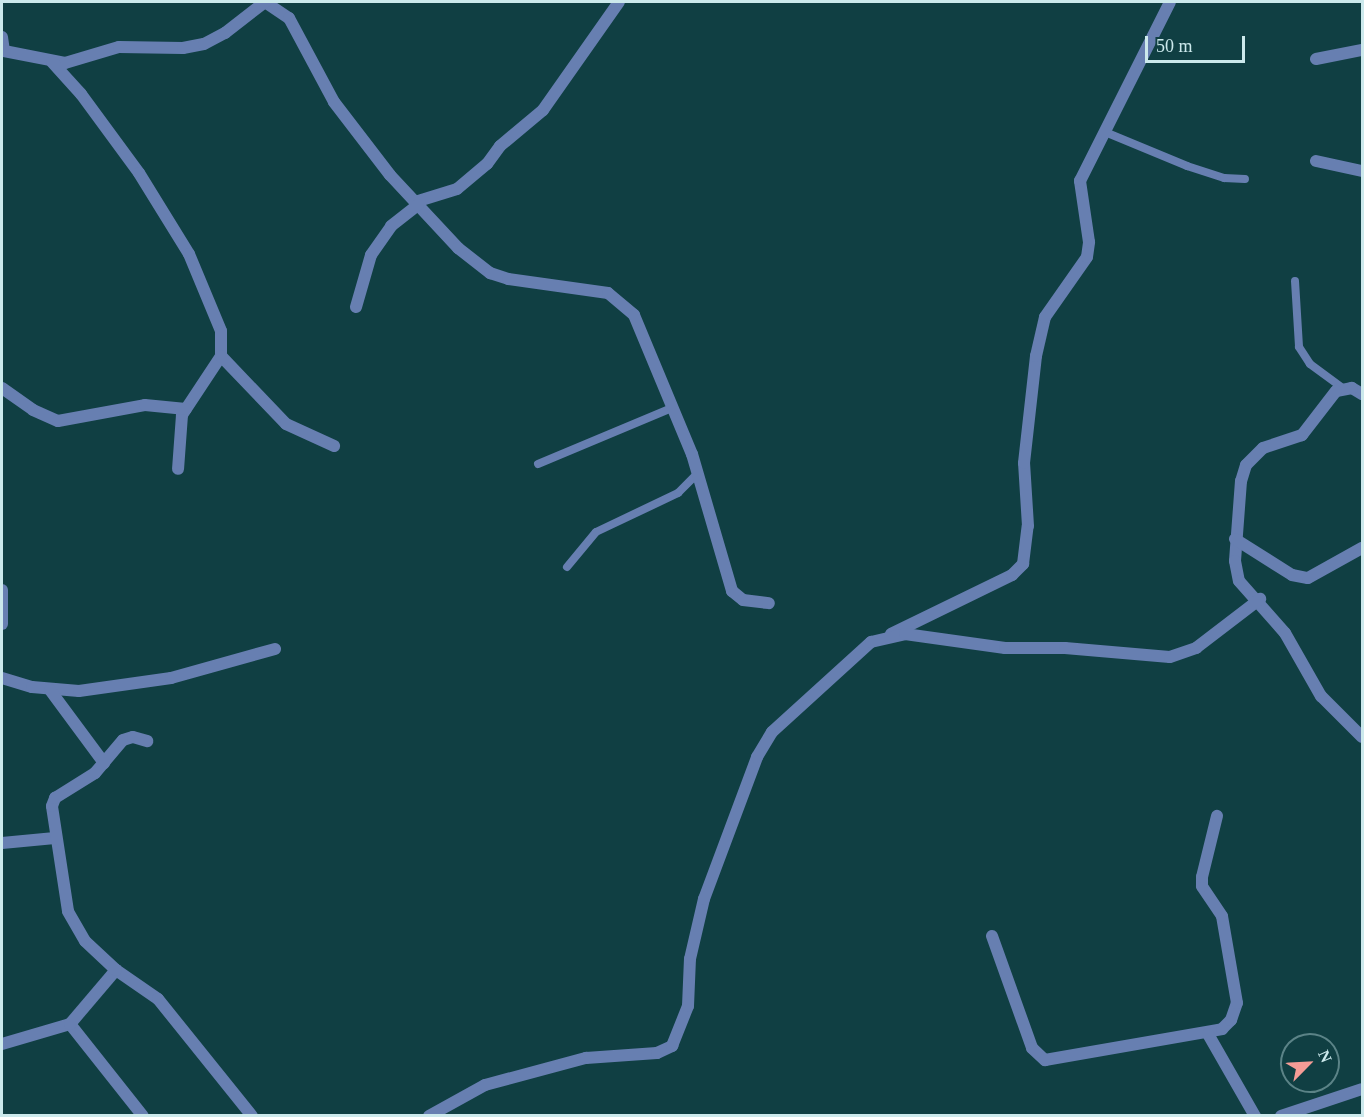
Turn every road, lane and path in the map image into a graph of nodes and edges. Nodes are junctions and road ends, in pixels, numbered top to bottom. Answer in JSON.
{"nodes":[{"id":1,"x":265,"y":2,"type":"edge"},
{"id":2,"x":619,"y":2,"type":"edge"},
{"id":3,"x":1170,"y":2,"type":"edge"},
{"id":4,"x":2,"y":37,"type":"edge"},
{"id":5,"x":1362,"y":50,"type":"edge"},
{"id":6,"x":3,"y":52,"type":"edge"},
{"id":7,"x":1316,"y":59,"type":"dead end"},
{"id":8,"x":52,"y":62,"type":"junction"},
{"id":9,"x":1105,"y":132,"type":"junction"},
{"id":10,"x":1316,"y":161,"type":"dead end"},
{"id":11,"x":1362,"y":171,"type":"edge"},
{"id":12,"x":1245,"y":179,"type":"dead end"},
{"id":13,"x":417,"y":203,"type":"junction"},
{"id":14,"x":1295,"y":281,"type":"dead end"},
{"id":15,"x":356,"y":307,"type":"dead end"},
{"id":16,"x":221,"y":356,"type":"junction"},
{"id":17,"x":2,"y":388,"type":"edge"},
{"id":18,"x":1344,"y":388,"type":"junction"},
{"id":19,"x":1362,"y":394,"type":"edge"},
{"id":20,"x":672,"y":408,"type":"junction"},
{"id":21,"x":186,"y":409,"type":"junction"},
{"id":22,"x":334,"y":446,"type":"dead end"},
{"id":23,"x":538,"y":464,"type":"dead end"},
{"id":24,"x":178,"y":469,"type":"dead end"},
{"id":25,"x":698,"y":473,"type":"junction"},
{"id":26,"x":1236,"y":539,"type":"junction"},
{"id":27,"x":1362,"y":548,"type":"edge"},
{"id":28,"x":567,"y":567,"type":"dead end"},
{"id":29,"x":2,"y":590,"type":"edge"},
{"id":30,"x":1260,"y":599,"type":"junction"},
{"id":31,"x":769,"y":603,"type":"dead end"},
{"id":32,"x":2,"y":624,"type":"edge"},
{"id":33,"x":888,"y":635,"type":"junction"},
{"id":34,"x":275,"y":649,"type":"dead end"},
{"id":35,"x":2,"y":678,"type":"edge"},
{"id":36,"x":50,"y":690,"type":"junction"},
{"id":37,"x":1362,"y":737,"type":"edge"},
{"id":38,"x":147,"y":741,"type":"dead end"},
{"id":39,"x":104,"y":763,"type":"junction"},
{"id":40,"x":1217,"y":816,"type":"dead end"},
{"id":41,"x":55,"y":838,"type":"junction"},
{"id":42,"x":2,"y":843,"type":"edge"},
{"id":43,"x":992,"y":936,"type":"dead end"},
{"id":44,"x":116,"y":970,"type":"junction"},
{"id":45,"x":70,"y":1024,"type":"junction"},
{"id":46,"x":1208,"y":1034,"type":"junction"},
{"id":47,"x":2,"y":1044,"type":"edge"},
{"id":48,"x":1362,"y":1089,"type":"edge"},
{"id":49,"x":143,"y":1116,"type":"edge"},
{"id":50,"x":252,"y":1116,"type":"edge"},
{"id":51,"x":429,"y":1116,"type":"edge"},
{"id":52,"x":1255,"y":1116,"type":"edge"},
{"id":53,"x":1281,"y":1116,"type":"edge"}],
"edges":[{"from":1,"to":8,"type":"street"},
{"from":1,"to":13,"type":"street"},
{"from":2,"to":13,"type":"street"},
{"from":3,"to":9,"type":"street"},
{"from":4,"to":6,"type":"street"},
{"from":5,"to":7,"type":"street"},
{"from":6,"to":8,"type":"street"},
{"from":8,"to":16,"type":"street"},
{"from":9,"to":12,"type":"lane"},
{"from":9,"to":33,"type":"street"},
{"from":10,"to":11,"type":"street"},
{"from":13,"to":15,"type":"street"},
{"from":13,"to":20,"type":"street"},
{"from":14,"to":18,"type":"lane"},
{"from":16,"to":21,"type":"street"},
{"from":16,"to":22,"type":"street"},
{"from":17,"to":21,"type":"street"},
{"from":18,"to":19,"type":"street"},
{"from":18,"to":26,"type":"street"},
{"from":20,"to":23,"type":"lane"},
{"from":20,"to":25,"type":"street"},
{"from":21,"to":24,"type":"street"},
{"from":25,"to":28,"type":"lane"},
{"from":25,"to":31,"type":"street"},
{"from":26,"to":27,"type":"street"},
{"from":26,"to":30,"type":"street"},
{"from":29,"to":32,"type":"street"},
{"from":30,"to":33,"type":"street"},
{"from":30,"to":37,"type":"street"},
{"from":33,"to":51,"type":"street"},
{"from":34,"to":36,"type":"street"},
{"from":35,"to":36,"type":"street"},
{"from":36,"to":39,"type":"street"},
{"from":38,"to":39,"type":"street"},
{"from":39,"to":41,"type":"street"},
{"from":40,"to":46,"type":"street"},
{"from":41,"to":42,"type":"street"},
{"from":41,"to":44,"type":"street"},
{"from":43,"to":46,"type":"street"},
{"from":44,"to":45,"type":"street"},
{"from":44,"to":50,"type":"street"},
{"from":45,"to":47,"type":"street"},
{"from":45,"to":49,"type":"street"},
{"from":46,"to":52,"type":"street"},
{"from":48,"to":53,"type":"street"}]}
